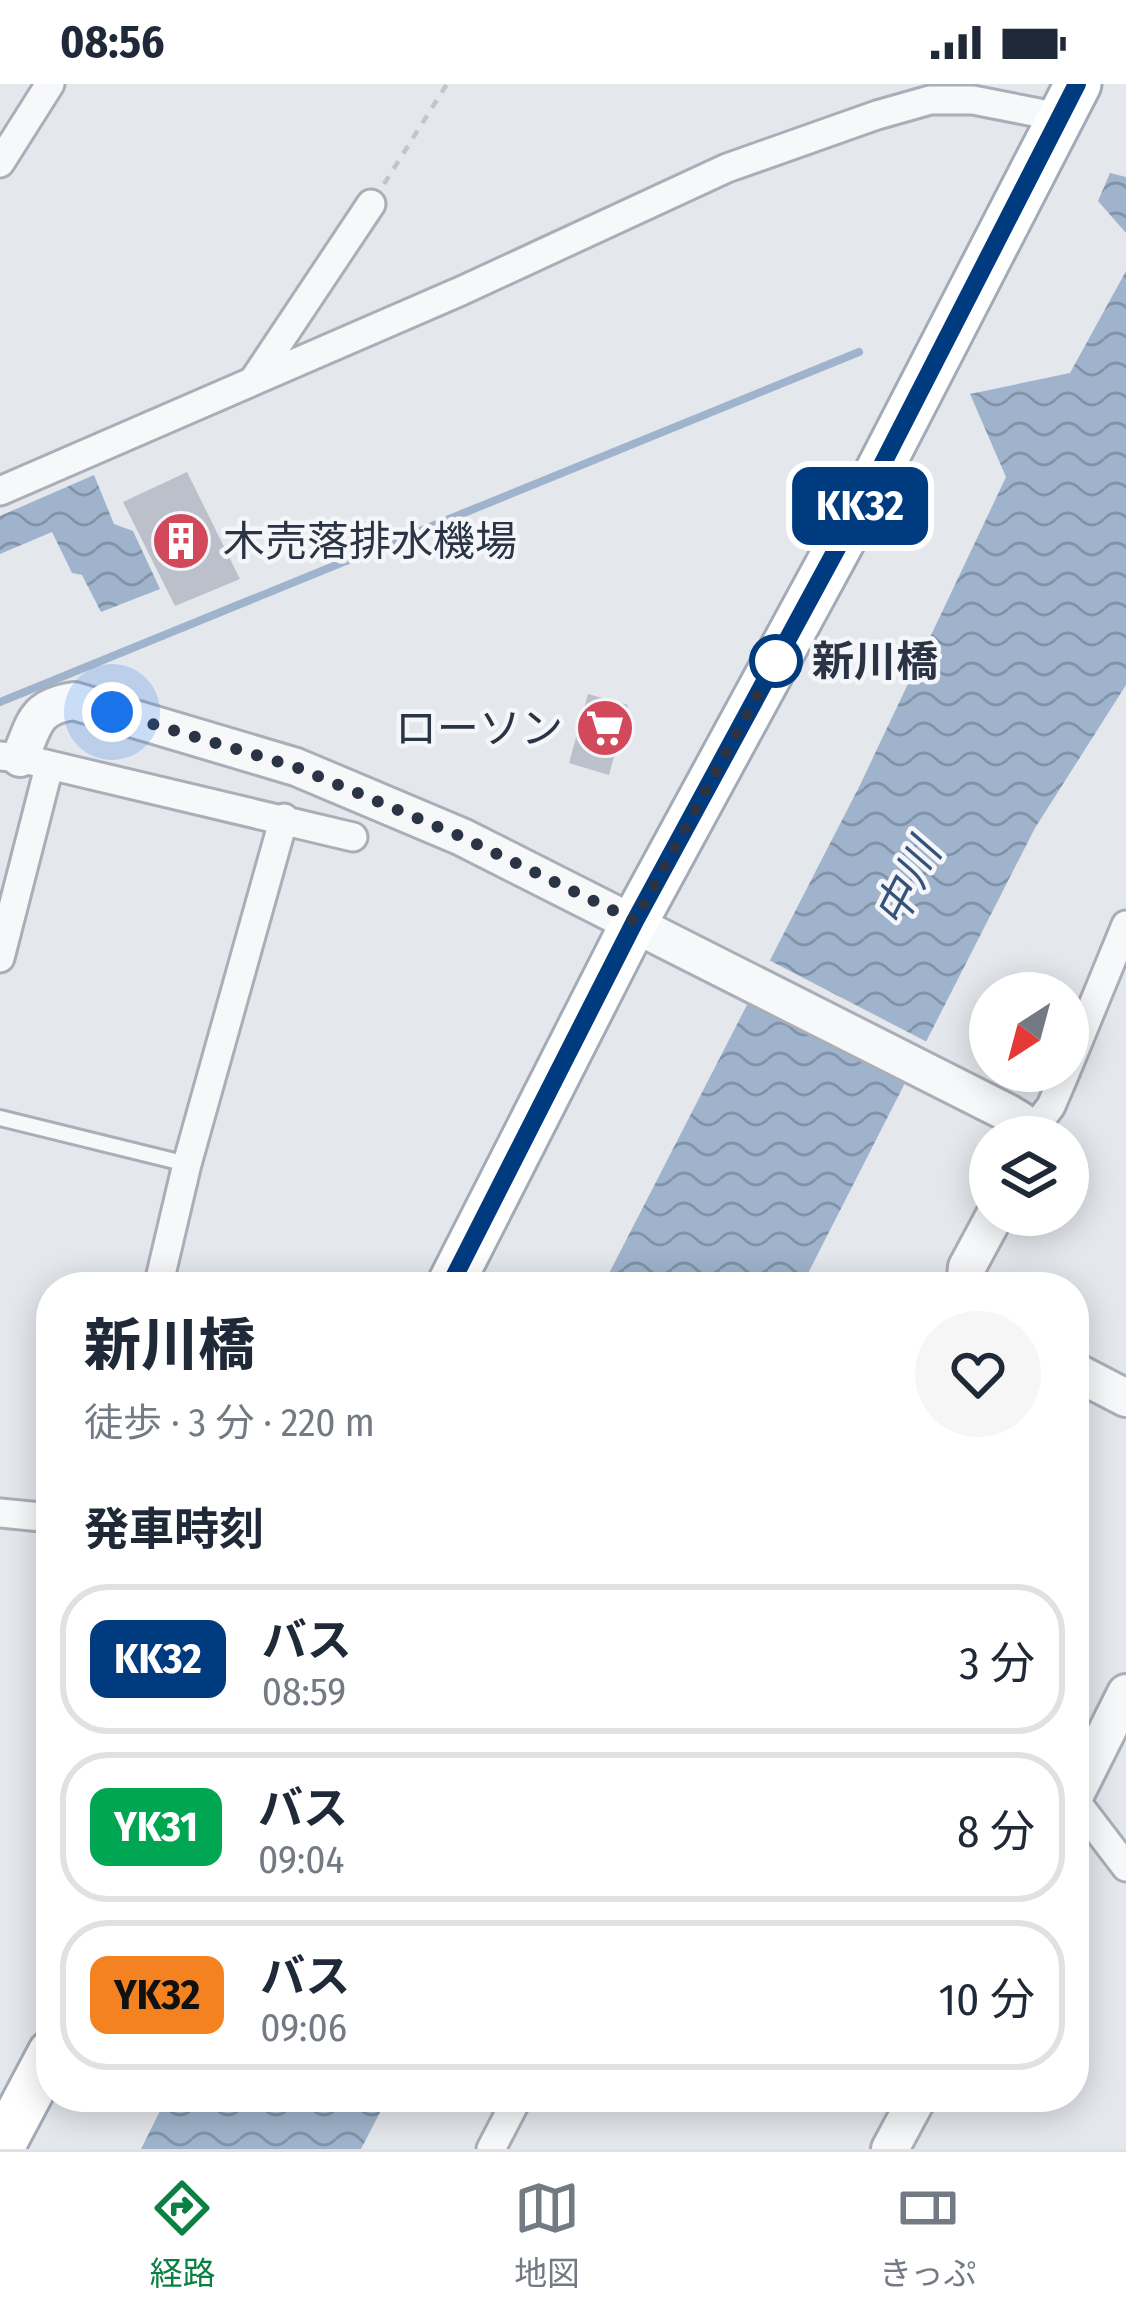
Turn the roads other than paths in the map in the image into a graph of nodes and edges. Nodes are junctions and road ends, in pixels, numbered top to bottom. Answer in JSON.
{"nodes":[{"id":1,"x":50,"y":84,"type":"edge"},
{"id":2,"x":1068,"y":103,"type":"edge"},
{"id":3,"x":0,"y":163,"type":"edge"},
{"id":4,"x":371,"y":203,"type":"road end"},
{"id":5,"x":253,"y":381,"type":"junction"},
{"id":6,"x":0,"y":491,"type":"edge"},
{"id":7,"x":23,"y":760,"type":"edge"},
{"id":8,"x":284,"y":818,"type":"junction"},
{"id":9,"x":353,"y":836,"type":"dead end"},
{"id":10,"x":635,"y":921,"type":"junction"},
{"id":11,"x":1126,"y":925,"type":"edge"},
{"id":12,"x":0,"y":958,"type":"edge"},
{"id":13,"x":1089,"y":1015,"type":"edge"},
{"id":14,"x":1058,"y":1092,"type":"edge"},
{"id":15,"x":1000,"y":1116,"type":"edge"},
{"id":16,"x":1038,"y":1116,"type":"edge"},
{"id":17,"x":0,"y":1118,"type":"edge"},
{"id":18,"x":187,"y":1164,"type":"junction"},
{"id":19,"x":984,"y":1236,"type":"edge"},
{"id":20,"x":162,"y":1272,"type":"edge"},
{"id":21,"x":457,"y":1272,"type":"edge"},
{"id":22,"x":966,"y":1272,"type":"edge"},
{"id":23,"x":1089,"y":1379,"type":"edge"},
{"id":24,"x":1126,"y":1398,"type":"edge"},
{"id":25,"x":0,"y":1513,"type":"edge"},
{"id":26,"x":36,"y":1517,"type":"edge"},
{"id":27,"x":1126,"y":1693,"type":"edge"},
{"id":28,"x":1089,"y":1768,"type":"edge"},
{"id":29,"x":1089,"y":1818,"type":"edge"},
{"id":30,"x":1126,"y":1868,"type":"edge"},
{"id":31,"x":36,"y":2081,"type":"edge"},
{"id":32,"x":510,"y":2112,"type":"edge"},
{"id":33,"x":910,"y":2112,"type":"edge"},
{"id":34,"x":0,"y":2149,"type":"edge"},
{"id":35,"x":491,"y":2149,"type":"edge"},
{"id":36,"x":890,"y":2149,"type":"edge"}],
"edges":[{"from":1,"to":3,"type":"street"},
{"from":2,"to":5,"type":"street"},
{"from":2,"to":10,"type":"main road"},
{"from":4,"to":5,"type":"street"},
{"from":5,"to":6,"type":"street"},
{"from":7,"to":8,"type":"street"},
{"from":7,"to":10,"type":"street"},
{"from":7,"to":12,"type":"street"},
{"from":8,"to":9,"type":"street"},
{"from":8,"to":18,"type":"street"},
{"from":10,"to":15,"type":"street"},
{"from":10,"to":21,"type":"main road"},
{"from":11,"to":13,"type":"street"},
{"from":14,"to":16,"type":"street"},
{"from":17,"to":18,"type":"lane"},
{"from":18,"to":20,"type":"street"},
{"from":19,"to":22,"type":"street"},
{"from":23,"to":24,"type":"street"},
{"from":25,"to":26,"type":"street"},
{"from":27,"to":28,"type":"street"},
{"from":29,"to":30,"type":"street"},
{"from":31,"to":34,"type":"main road"},
{"from":32,"to":35,"type":"street"},
{"from":33,"to":36,"type":"street"}]}
